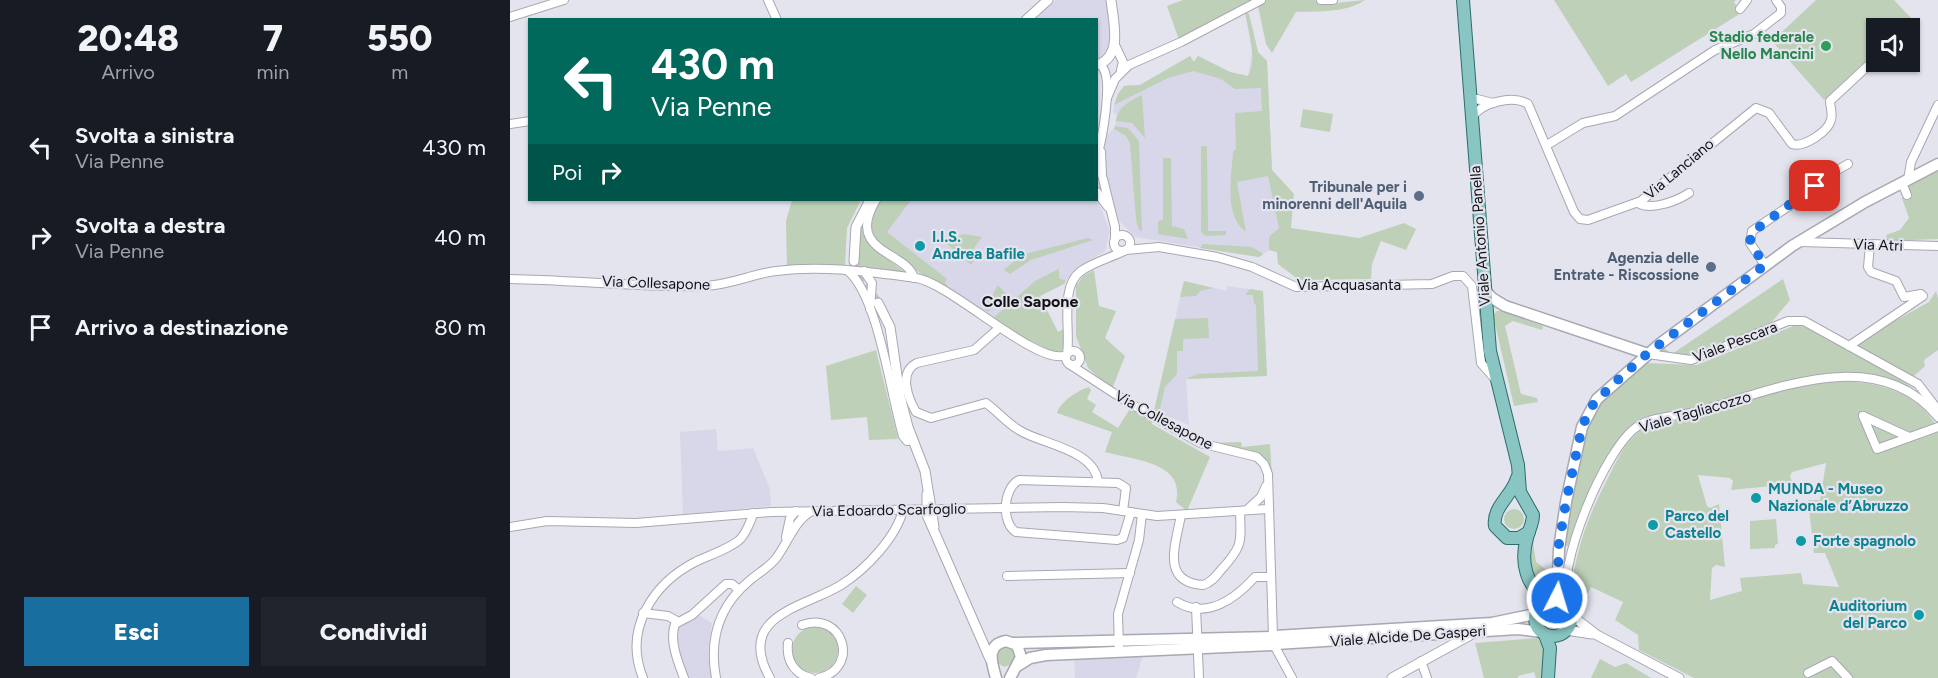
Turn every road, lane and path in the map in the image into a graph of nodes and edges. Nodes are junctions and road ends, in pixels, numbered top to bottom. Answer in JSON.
{"nodes":[{"id":1,"x":564,"y":0,"type":"edge"},
{"id":2,"x":768,"y":0,"type":"edge"},
{"id":3,"x":1048,"y":0,"type":"edge"},
{"id":4,"x":1111,"y":0,"type":"edge"},
{"id":5,"x":1261,"y":0,"type":"edge"},
{"id":6,"x":1321,"y":0,"type":"edge"},
{"id":7,"x":1333,"y":0,"type":"edge"},
{"id":8,"x":1463,"y":0,"type":"edge"},
{"id":9,"x":1747,"y":0,"type":"edge"},
{"id":10,"x":1776,"y":0,"type":"edge"},
{"id":11,"x":1740,"y":9,"type":"dead end"},
{"id":12,"x":510,"y":17,"type":"edge"},
{"id":13,"x":776,"y":18,"type":"edge"},
{"id":14,"x":1028,"y":18,"type":"edge"},
{"id":15,"x":1114,"y":43,"type":"junction"},
{"id":16,"x":1119,"y":55,"type":"junction"},
{"id":17,"x":1133,"y":62,"type":"junction"},
{"id":18,"x":1099,"y":66,"type":"edge"},
{"id":19,"x":1866,"y":68,"type":"edge"},
{"id":20,"x":1120,"y":72,"type":"junction"},
{"id":21,"x":1107,"y":98,"type":"junction"},
{"id":22,"x":1478,"y":104,"type":"junction"},
{"id":23,"x":1938,"y":105,"type":"edge"},
{"id":24,"x":528,"y":122,"type":"edge"},
{"id":25,"x":510,"y":124,"type":"edge"},
{"id":26,"x":1100,"y":144,"type":"junction"},
{"id":27,"x":1547,"y":145,"type":"junction"},
{"id":28,"x":1098,"y":152,"type":"edge"},
{"id":29,"x":1848,"y":164,"type":"dead end"},
{"id":30,"x":1938,"y":164,"type":"edge"},
{"id":31,"x":1100,"y":174,"type":"edge"},
{"id":32,"x":1905,"y":181,"type":"junction"},
{"id":33,"x":1689,"y":193,"type":"dead end"},
{"id":34,"x":1098,"y":194,"type":"edge"},
{"id":35,"x":1907,"y":195,"type":"dead end"},
{"id":36,"x":869,"y":201,"type":"edge"},
{"id":37,"x":876,"y":201,"type":"edge"},
{"id":38,"x":1638,"y":203,"type":"junction"},
{"id":39,"x":1110,"y":211,"type":"junction"},
{"id":40,"x":1115,"y":223,"type":"junction"},
{"id":41,"x":1125,"y":236,"type":"junction"},
{"id":42,"x":1813,"y":239,"type":"junction"},
{"id":43,"x":1114,"y":241,"type":"junction"},
{"id":44,"x":1870,"y":245,"type":"junction"},
{"id":45,"x":1938,"y":246,"type":"edge"},
{"id":46,"x":1125,"y":250,"type":"junction"},
{"id":47,"x":854,"y":261,"type":"tunnel mouth"},
{"id":48,"x":1098,"y":262,"type":"junction"},
{"id":49,"x":1765,"y":265,"type":"junction"},
{"id":50,"x":847,"y":269,"type":"junction"},
{"id":51,"x":864,"y":271,"type":"junction"},
{"id":52,"x":877,"y":272,"type":"junction"},
{"id":53,"x":914,"y":278,"type":"junction"},
{"id":54,"x":510,"y":279,"type":"edge"},
{"id":55,"x":871,"y":280,"type":"junction"},
{"id":56,"x":858,"y":281,"type":"junction"},
{"id":57,"x":1484,"y":289,"type":"junction"},
{"id":58,"x":878,"y":303,"type":"tunnel mouth"},
{"id":59,"x":1510,"y":308,"type":"junction"},
{"id":60,"x":870,"y":311,"type":"junction"},
{"id":61,"x":1485,"y":313,"type":"junction"},
{"id":62,"x":1070,"y":326,"type":"junction"},
{"id":63,"x":999,"y":328,"type":"junction"},
{"id":64,"x":1849,"y":346,"type":"junction"},
{"id":65,"x":1067,"y":354,"type":"junction"},
{"id":66,"x":1648,"y":354,"type":"junction"},
{"id":67,"x":1080,"y":355,"type":"junction"},
{"id":68,"x":1069,"y":364,"type":"junction"},
{"id":69,"x":1091,"y":378,"type":"junction"},
{"id":70,"x":1495,"y":379,"type":"junction"},
{"id":71,"x":1935,"y":406,"type":"edge"},
{"id":72,"x":1938,"y":417,"type":"edge"},
{"id":73,"x":1938,"y":427,"type":"edge"},
{"id":74,"x":1909,"y":437,"type":"junction"},
{"id":75,"x":913,"y":440,"type":"junction"},
{"id":76,"x":1518,"y":468,"type":"junction"},
{"id":77,"x":1268,"y":479,"type":"junction"},
{"id":78,"x":1098,"y":482,"type":"junction"},
{"id":79,"x":1504,"y":502,"type":"junction"},
{"id":80,"x":1527,"y":505,"type":"junction"},
{"id":81,"x":1006,"y":508,"type":"junction"},
{"id":82,"x":1268,"y":509,"type":"junction"},
{"id":83,"x":903,"y":510,"type":"junction"},
{"id":84,"x":929,"y":510,"type":"junction"},
{"id":85,"x":786,"y":511,"type":"junction"},
{"id":86,"x":798,"y":511,"type":"junction"},
{"id":87,"x":1244,"y":511,"type":"junction"},
{"id":88,"x":810,"y":512,"type":"junction"},
{"id":89,"x":1127,"y":512,"type":"junction"},
{"id":90,"x":753,"y":513,"type":"junction"},
{"id":91,"x":1142,"y":514,"type":"junction"},
{"id":92,"x":1181,"y":515,"type":"junction"},
{"id":93,"x":790,"y":520,"type":"junction"},
{"id":94,"x":799,"y":523,"type":"junction"},
{"id":95,"x":510,"y":527,"type":"edge"},
{"id":96,"x":1529,"y":532,"type":"junction"},
{"id":97,"x":1507,"y":537,"type":"junction"},
{"id":98,"x":785,"y":541,"type":"junction"},
{"id":99,"x":1130,"y":573,"type":"junction"},
{"id":100,"x":1007,"y":576,"type":"dead end"},
{"id":101,"x":1271,"y":577,"type":"junction"},
{"id":102,"x":739,"y":590,"type":"junction"},
{"id":103,"x":1177,"y":602,"type":"dead end"},
{"id":104,"x":1561,"y":605,"type":"junction"},
{"id":105,"x":1196,"y":607,"type":"junction"},
{"id":106,"x":643,"y":613,"type":"junction"},
{"id":107,"x":1535,"y":613,"type":"junction"},
{"id":108,"x":677,"y":621,"type":"junction"},
{"id":109,"x":802,"y":625,"type":"dead end"},
{"id":110,"x":978,"y":631,"type":"junction"},
{"id":111,"x":1476,"y":632,"type":"junction"},
{"id":112,"x":1564,"y":632,"type":"junction"},
{"id":113,"x":1543,"y":634,"type":"junction"},
{"id":114,"x":1597,"y":635,"type":"junction"},
{"id":115,"x":1274,"y":641,"type":"junction"},
{"id":116,"x":788,"y":643,"type":"dead end"},
{"id":117,"x":999,"y":643,"type":"junction"},
{"id":118,"x":1013,"y":643,"type":"junction"},
{"id":119,"x":1197,"y":644,"type":"junction"},
{"id":120,"x":1119,"y":647,"type":"junction"},
{"id":121,"x":991,"y":661,"type":"junction"},
{"id":122,"x":1421,"y":661,"type":"junction"},
{"id":123,"x":1018,"y":666,"type":"junction"},
{"id":124,"x":1549,"y":672,"type":"edge"},
{"id":125,"x":1808,"y":674,"type":"dead end"},
{"id":126,"x":643,"y":678,"type":"edge"},
{"id":127,"x":684,"y":678,"type":"edge"},
{"id":128,"x":716,"y":678,"type":"edge"},
{"id":129,"x":770,"y":678,"type":"edge"},
{"id":130,"x":812,"y":678,"type":"edge"},
{"id":131,"x":819,"y":678,"type":"edge"},
{"id":132,"x":996,"y":678,"type":"edge"},
{"id":133,"x":1010,"y":678,"type":"edge"},
{"id":134,"x":1199,"y":678,"type":"edge"},
{"id":135,"x":1292,"y":678,"type":"edge"},
{"id":136,"x":1392,"y":678,"type":"edge"},
{"id":137,"x":1427,"y":678,"type":"edge"},
{"id":138,"x":1679,"y":678,"type":"edge"},
{"id":139,"x":1848,"y":678,"type":"edge"}],
"edges":[{"from":1,"to":12,"type":"street"},
{"from":2,"to":13,"type":"street"},
{"from":3,"to":14,"type":"street"},
{"from":4,"to":15,"type":"street"},
{"from":5,"to":17,"type":"street"},
{"from":6,"to":7,"type":"street"},
{"from":8,"to":22,"type":"main road","name":"Viale Antonio Panella"},
{"from":9,"to":11,"type":"street"},
{"from":10,"to":27,"type":"street"},
{"from":15,"to":16,"type":"street"},
{"from":15,"to":18,"type":"street"},
{"from":16,"to":17,"type":"street"},
{"from":16,"to":20,"type":"street"},
{"from":17,"to":20,"type":"street"},
{"from":18,"to":20,"type":"street"},
{"from":18,"to":21,"type":"street"},
{"from":19,"to":38,"type":"street","name":"Via Lanciano"},
{"from":20,"to":21,"type":"street"},
{"from":21,"to":26,"type":"street"},
{"from":22,"to":27,"type":"street","name":"Via Lanciano"},
{"from":22,"to":57,"type":"main road","name":"Viale Antonio Panella"},
{"from":23,"to":32,"type":"street"},
{"from":24,"to":25,"type":"street"},
{"from":26,"to":28,"type":"street"},
{"from":26,"to":31,"type":"street"},
{"from":27,"to":38,"type":"street","name":"Via Lanciano"},
{"from":29,"to":49,"type":"street"},
{"from":30,"to":32,"type":"main road"},
{"from":31,"to":39,"type":"street"},
{"from":32,"to":35,"type":"street"},
{"from":32,"to":42,"type":"main road"},
{"from":33,"to":38,"type":"street"},
{"from":34,"to":39,"type":"street"},
{"from":36,"to":47,"type":"street"},
{"from":37,"to":53,"type":"street"},
{"from":39,"to":40,"type":"street"},
{"from":40,"to":41,"type":"street"},
{"from":40,"to":43,"type":"street"},
{"from":41,"to":43,"type":"street"},
{"from":41,"to":46,"type":"street"},
{"from":42,"to":44,"type":"street","name":"Via Atri"},
{"from":42,"to":49,"type":"main road"},
{"from":43,"to":46,"type":"street"},
{"from":43,"to":48,"type":"street"},
{"from":44,"to":45,"type":"street","name":"Via Atri"},
{"from":44,"to":64,"type":"street"},
{"from":46,"to":48,"type":"street"},
{"from":46,"to":70,"type":"street","name":"Via Acquasanta"},
{"from":48,"to":62,"type":"street"},
{"from":49,"to":66,"type":"main road"},
{"from":50,"to":51,"type":"street","name":"Via Collesapone"},
{"from":50,"to":54,"type":"street","name":"Via Collesapone"},
{"from":50,"to":56,"type":"street"},
{"from":51,"to":52,"type":"street","name":"Via Collesapone"},
{"from":51,"to":55,"type":"street"},
{"from":51,"to":56,"type":"street"},
{"from":52,"to":53,"type":"street","name":"Via Collesapone"},
{"from":52,"to":55,"type":"street"},
{"from":53,"to":63,"type":"street","name":"Via Collesapone"},
{"from":55,"to":60,"type":"street"},
{"from":56,"to":60,"type":"street"},
{"from":57,"to":59,"type":"main road","name":"Viale Pescara"},
{"from":57,"to":61,"type":"main road","name":"Viale Antonio Panella"},
{"from":58,"to":75,"type":"street"},
{"from":59,"to":61,"type":"main road","name":"Viale Pescara"},
{"from":59,"to":66,"type":"main road","name":"Viale Pescara"},
{"from":60,"to":75,"type":"street"},
{"from":61,"to":70,"type":"main road","name":"Viale Antonio Panella"},
{"from":62,"to":65,"type":"street"},
{"from":62,"to":67,"type":"street","name":"Via Collesapone"},
{"from":63,"to":65,"type":"street","name":"Via Collesapone"},
{"from":63,"to":78,"type":"street"},
{"from":64,"to":66,"type":"street","name":"Viale Pescara"},
{"from":64,"to":71,"type":"street","name":"Viale Pescara"},
{"from":65,"to":67,"type":"street","name":"Via Collesapone"},
{"from":65,"to":68,"type":"street"},
{"from":66,"to":104,"type":"main road"},
{"from":67,"to":68,"type":"street"},
{"from":67,"to":69,"type":"street","name":"Via Collesapone"},
{"from":68,"to":69,"type":"street","name":"Via Collesapone"},
{"from":69,"to":77,"type":"street","name":"Via Collesapone"},
{"from":70,"to":76,"type":"main road","name":"Viale Antonio Panella"},
{"from":71,"to":72,"type":"street","name":"Viale Tagliacozzo"},
{"from":71,"to":104,"type":"street","name":"Viale Tagliacozzo"},
{"from":73,"to":74,"type":"street"},
{"from":74,"to":74,"type":"street"},
{"from":75,"to":84,"type":"street"},
{"from":76,"to":79,"type":"main road"},
{"from":76,"to":80,"type":"main road","name":"Viale Antonio Panella"},
{"from":77,"to":82,"type":"street"},
{"from":77,"to":87,"type":"street"},
{"from":78,"to":81,"type":"street"},
{"from":78,"to":89,"type":"street"},
{"from":79,"to":80,"type":"main road"},
{"from":79,"to":97,"type":"main road"},
{"from":80,"to":96,"type":"main road"},
{"from":81,"to":84,"type":"street","name":"Via Edoardo Scarfoglio"},
{"from":81,"to":89,"type":"street","name":"Via Edoardo Scarfoglio"},
{"from":81,"to":89,"type":"street"},
{"from":82,"to":87,"type":"street","name":"Via Edoardo Scarfoglio"},
{"from":82,"to":101,"type":"street"},
{"from":83,"to":84,"type":"street","name":"Via Edoardo Scarfoglio"},
{"from":83,"to":88,"type":"street","name":"Via Edoardo Scarfoglio"},
{"from":83,"to":129,"type":"street"},
{"from":84,"to":110,"type":"street"},
{"from":85,"to":86,"type":"street","name":"Via Edoardo Scarfoglio"},
{"from":85,"to":90,"type":"street","name":"Via Edoardo Scarfoglio"},
{"from":85,"to":93,"type":"street"},
{"from":86,"to":88,"type":"street","name":"Via Edoardo Scarfoglio"},
{"from":86,"to":93,"type":"street"},
{"from":86,"to":94,"type":"street"},
{"from":87,"to":92,"type":"street","name":"Via Edoardo Scarfoglio"},
{"from":87,"to":92,"type":"street"},
{"from":88,"to":94,"type":"street"},
{"from":89,"to":91,"type":"street","name":"Via Edoardo Scarfoglio"},
{"from":90,"to":95,"type":"street","name":"Via Edoardo Scarfoglio"},
{"from":90,"to":106,"type":"street"},
{"from":91,"to":92,"type":"street","name":"Via Edoardo Scarfoglio"},
{"from":91,"to":99,"type":"street"},
{"from":93,"to":98,"type":"street"},
{"from":94,"to":98,"type":"street"},
{"from":96,"to":97,"type":"main road"},
{"from":96,"to":104,"type":"main road"},
{"from":97,"to":107,"type":"main road"},
{"from":98,"to":102,"type":"street"},
{"from":99,"to":100,"type":"street"},
{"from":99,"to":120,"type":"street"},
{"from":101,"to":105,"type":"street"},
{"from":101,"to":115,"type":"street"},
{"from":102,"to":108,"type":"street"},
{"from":102,"to":128,"type":"street"},
{"from":103,"to":105,"type":"street"},
{"from":104,"to":107,"type":"main road"},
{"from":104,"to":112,"type":"main road"},
{"from":104,"to":114,"type":"street"},
{"from":105,"to":119,"type":"street"},
{"from":106,"to":108,"type":"street"},
{"from":106,"to":126,"type":"street"},
{"from":107,"to":113,"type":"main road"},
{"from":107,"to":115,"type":"main road","name":"Viale Alcide De Gasperi"},
{"from":108,"to":127,"type":"street"},
{"from":109,"to":131,"type":"street"},
{"from":110,"to":117,"type":"street"},
{"from":110,"to":121,"type":"street"},
{"from":111,"to":113,"type":"main road","name":"Viale Alcide De Gasperi"},
{"from":111,"to":115,"type":"main road","name":"Viale Alcide De Gasperi"},
{"from":111,"to":122,"type":"street"},
{"from":112,"to":113,"type":"main road"},
{"from":112,"to":114,"type":"street"},
{"from":112,"to":124,"type":"main road"},
{"from":113,"to":124,"type":"main road"},
{"from":114,"to":138,"type":"street"},
{"from":115,"to":119,"type":"main road","name":"Viale Alcide De Gasperi"},
{"from":115,"to":135,"type":"street"},
{"from":116,"to":130,"type":"street"},
{"from":117,"to":118,"type":"main road"},
{"from":117,"to":121,"type":"main road"},
{"from":118,"to":120,"type":"main road","name":"Viale Alcide De Gasperi"},
{"from":118,"to":123,"type":"main road"},
{"from":119,"to":120,"type":"main road","name":"Viale Alcide De Gasperi"},
{"from":119,"to":134,"type":"street"},
{"from":120,"to":123,"type":"main road","name":"Viale Alcide De Gasperi"},
{"from":121,"to":123,"type":"main road"},
{"from":121,"to":132,"type":"main road"},
{"from":122,"to":136,"type":"street"},
{"from":122,"to":137,"type":"street"},
{"from":123,"to":133,"type":"main road"},
{"from":125,"to":139,"type":"street"}]}
